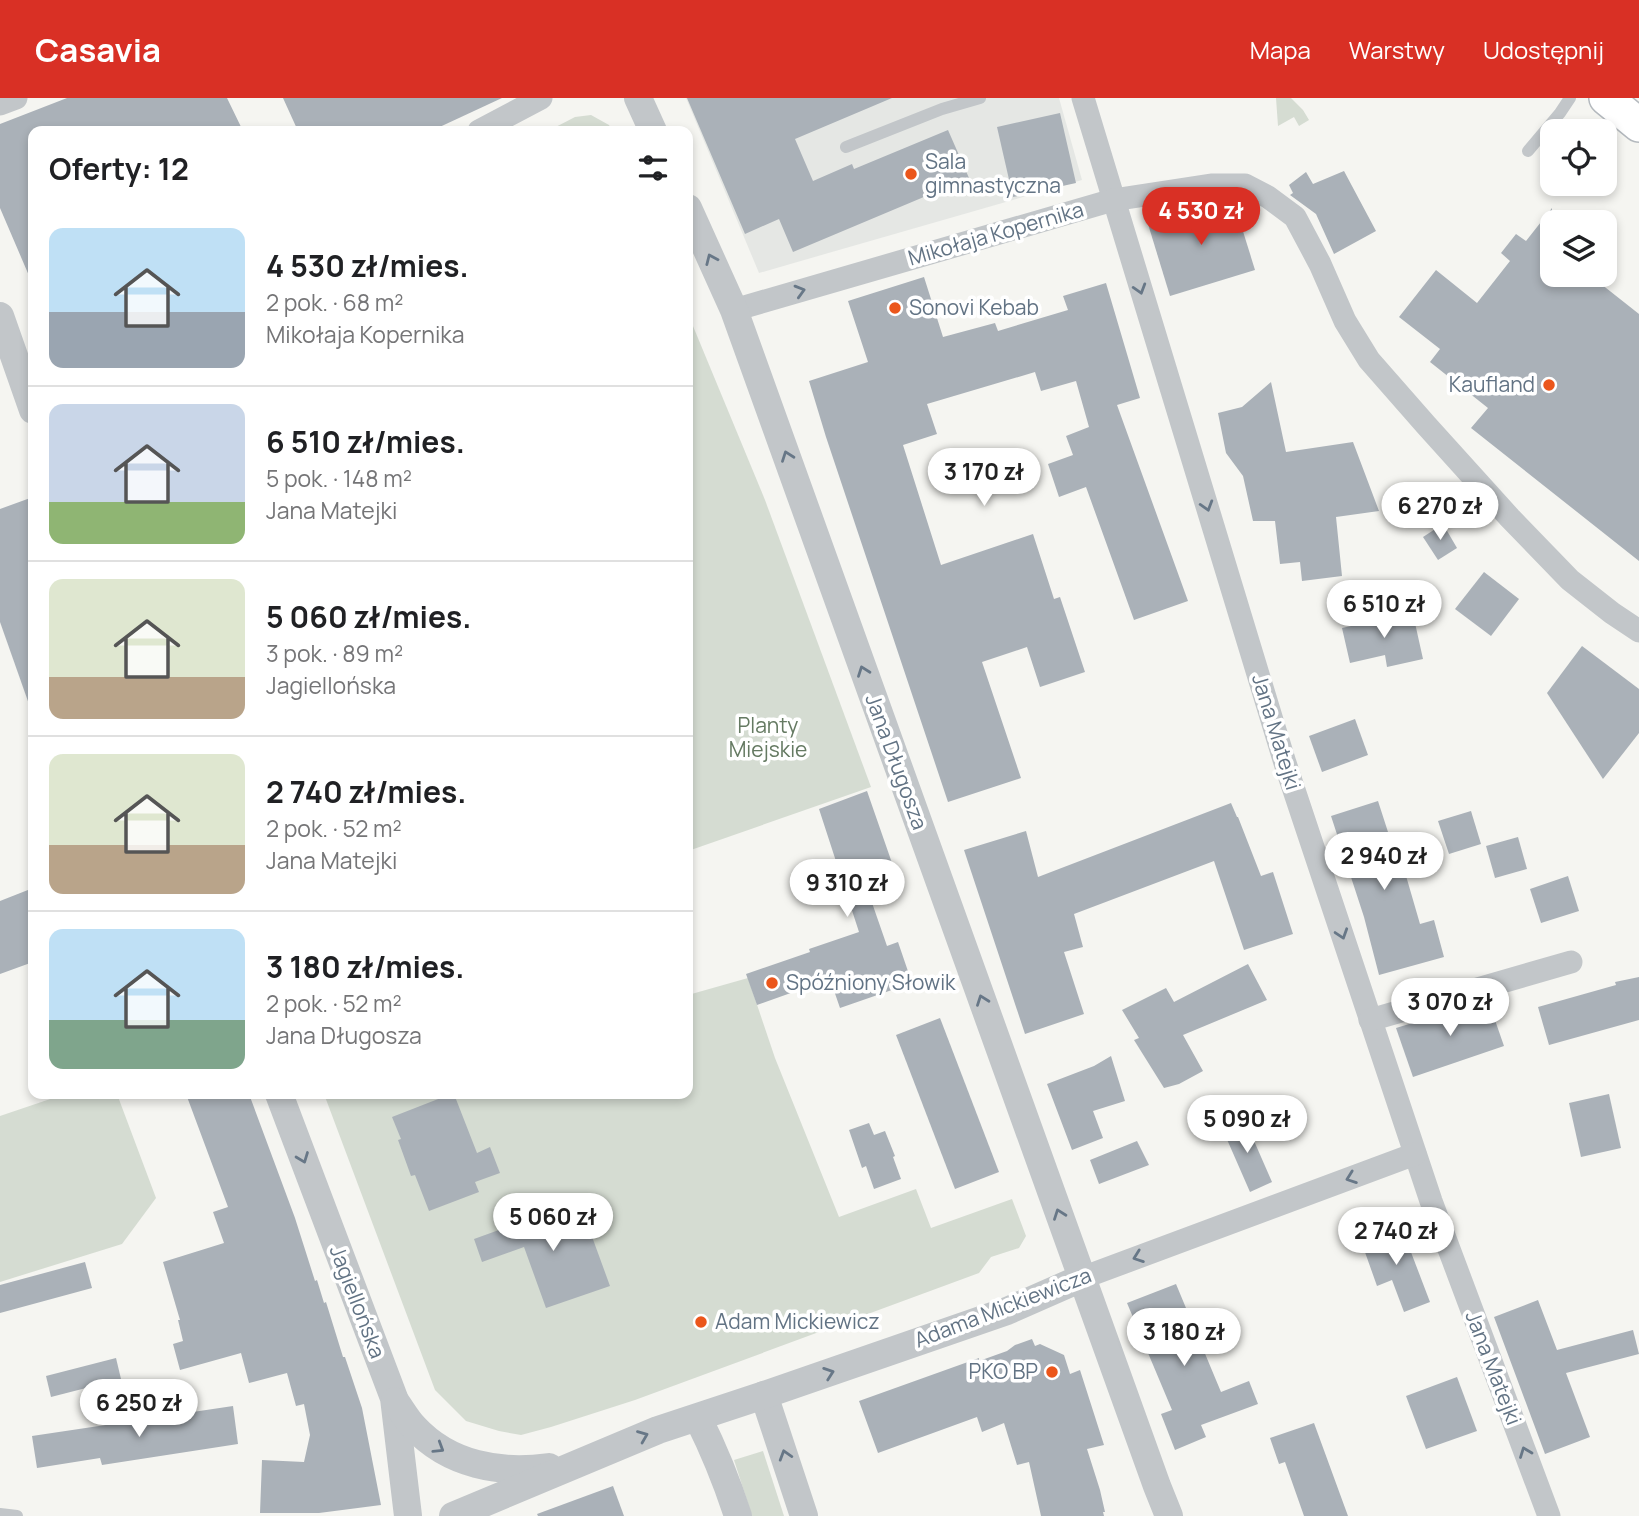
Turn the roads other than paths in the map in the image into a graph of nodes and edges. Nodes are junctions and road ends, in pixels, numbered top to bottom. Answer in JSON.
{"nodes":[{"id":1,"x":16,"y":98,"type":"edge"},
{"id":2,"x":541,"y":98,"type":"edge"},
{"id":3,"x":638,"y":98,"type":"edge"},
{"id":4,"x":979,"y":98,"type":"edge"},
{"id":5,"x":1083,"y":98,"type":"edge"},
{"id":6,"x":1570,"y":98,"type":"edge"},
{"id":7,"x":1606,"y":98,"type":"edge"},
{"id":8,"x":0,"y":104,"type":"edge"},
{"id":9,"x":1639,"y":125,"type":"edge"},
{"id":10,"x":488,"y":126,"type":"edge"},
{"id":11,"x":651,"y":126,"type":"edge"},
{"id":12,"x":846,"y":147,"type":"dead end"},
{"id":13,"x":1528,"y":151,"type":"dead end"},
{"id":14,"x":1113,"y":200,"type":"junction"},
{"id":15,"x":693,"y":219,"type":"edge"},
{"id":16,"x":734,"y":310,"type":"junction"},
{"id":17,"x":0,"y":316,"type":"edge"},
{"id":18,"x":27,"y":373,"type":"edge"},
{"id":19,"x":1639,"y":631,"type":"edge"},
{"id":20,"x":1571,"y":962,"type":"dead end"},
{"id":21,"x":1370,"y":1020,"type":"junction"},
{"id":22,"x":281,"y":1099,"type":"edge"},
{"id":23,"x":1415,"y":1154,"type":"junction"},
{"id":24,"x":1082,"y":1278,"type":"junction"},
{"id":25,"x":764,"y":1395,"type":"junction"},
{"id":26,"x":394,"y":1398,"type":"junction"},
{"id":27,"x":698,"y":1418,"type":"junction"},
{"id":28,"x":590,"y":1457,"type":"junction"},
{"id":29,"x":0,"y":1514,"type":"edge"},
{"id":30,"x":402,"y":1515,"type":"edge"},
{"id":31,"x":17,"y":1516,"type":"edge"},
{"id":32,"x":453,"y":1516,"type":"edge"},
{"id":33,"x":738,"y":1516,"type":"edge"},
{"id":34,"x":804,"y":1516,"type":"edge"},
{"id":35,"x":1169,"y":1516,"type":"edge"},
{"id":36,"x":1549,"y":1516,"type":"edge"}],
"edges":[{"from":1,"to":8,"type":"street"},
{"from":2,"to":10,"type":"street"},
{"from":3,"to":11,"type":"street"},
{"from":4,"to":12,"type":"lane"},
{"from":5,"to":14,"type":"street","name":"Jana Matejki"},
{"from":6,"to":13,"type":"lane"},
{"from":7,"to":9,"type":"main road"},
{"from":16,"to":14,"type":"street","name":"Mikołaja Kopernika","one_way":true},
{"from":14,"to":19,"type":"street","name":"Mikołaja Kopernika"},
{"from":14,"to":21,"type":"street","name":"Jana Matejki","one_way":true},
{"from":16,"to":15,"type":"street","name":"Jana Długosza","one_way":true},
{"from":24,"to":16,"type":"street","name":"Jana Długosza","one_way":true},
{"from":17,"to":18,"type":"street"},
{"from":20,"to":21,"type":"street"},
{"from":21,"to":23,"type":"street","name":"Jana Matejki"},
{"from":22,"to":26,"type":"street","name":"Jagiellońska","one_way":true},
{"from":23,"to":24,"type":"street","name":"Adama Mickiewicza","one_way":true},
{"from":36,"to":23,"type":"street","name":"Jana Matejki","one_way":true},
{"from":25,"to":24,"type":"street","name":"Adama Mickiewicza","one_way":true},
{"from":24,"to":35,"type":"street","name":"Jana Długosza"},
{"from":25,"to":27,"type":"street","name":"Adama Mickiewicza"},
{"from":34,"to":25,"type":"street","one_way":true},
{"from":26,"to":28,"type":"street","name":"Adama Mickiewicza","one_way":true},
{"from":26,"to":30,"type":"street","name":"Jagiellońska"},
{"from":28,"to":27,"type":"street","name":"Adama Mickiewicza","one_way":true},
{"from":27,"to":33,"type":"street"},
{"from":28,"to":32,"type":"street","name":"Adama Mickiewicza"},
{"from":29,"to":31,"type":"lane"}]}
